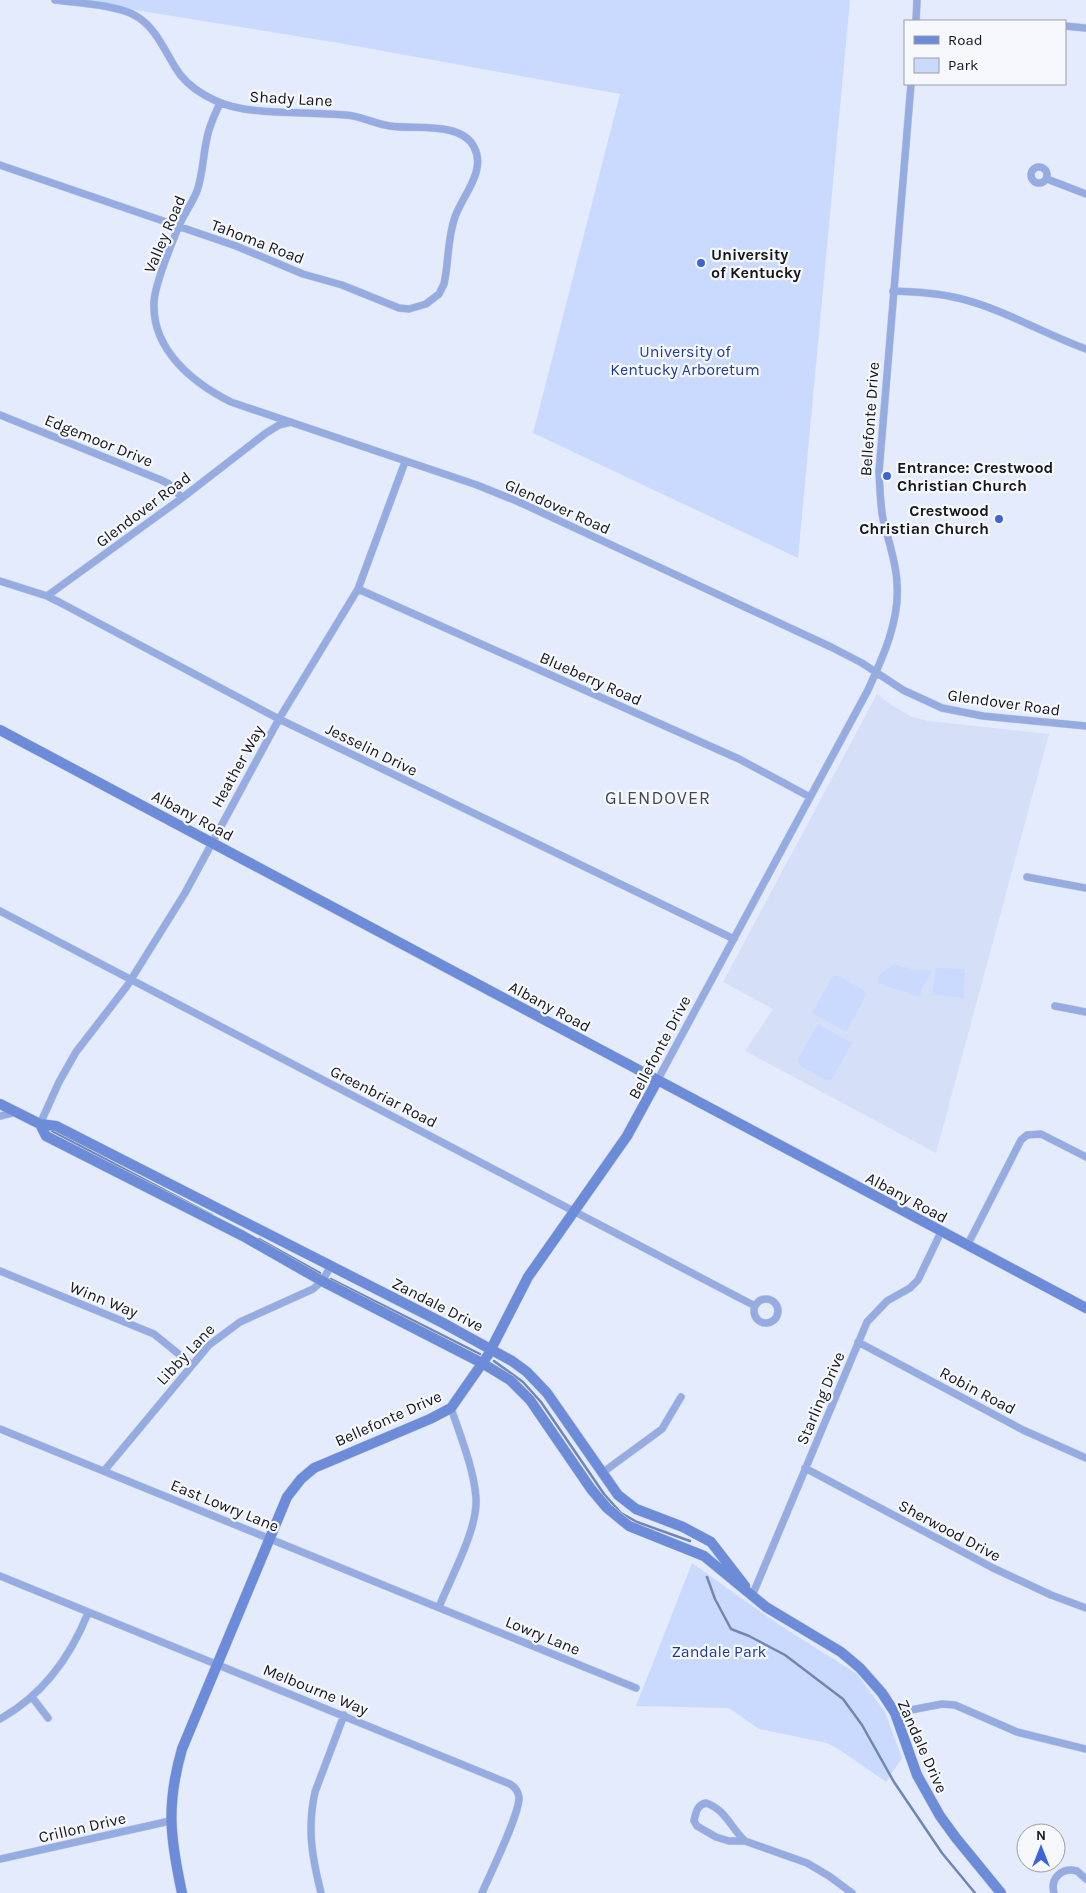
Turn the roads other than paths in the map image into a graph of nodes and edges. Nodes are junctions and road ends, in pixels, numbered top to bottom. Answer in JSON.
{"nodes":[{"id":1,"x":55,"y":0,"type":"edge"},
{"id":2,"x":917,"y":0,"type":"edge"},
{"id":3,"x":916,"y":20,"type":"edge"},
{"id":4,"x":1066,"y":26,"type":"edge"},
{"id":5,"x":1086,"y":28,"type":"edge"},
{"id":6,"x":911,"y":85,"type":"edge"},
{"id":7,"x":220,"y":103,"type":"junction"},
{"id":8,"x":0,"y":165,"type":"edge"},
{"id":9,"x":1047,"y":179,"type":"dead end"},
{"id":10,"x":1086,"y":194,"type":"edge"},
{"id":11,"x":178,"y":226,"type":"junction"},
{"id":12,"x":452,"y":228,"type":"joint"},
{"id":13,"x":893,"y":292,"type":"junction"},
{"id":14,"x":1086,"y":349,"type":"edge"},
{"id":15,"x":0,"y":415,"type":"edge"},
{"id":16,"x":291,"y":422,"type":"junction"},
{"id":17,"x":406,"y":462,"type":"junction"},
{"id":18,"x":182,"y":498,"type":"junction"},
{"id":19,"x":0,"y":581,"type":"edge"},
{"id":20,"x":358,"y":589,"type":"junction"},
{"id":21,"x":47,"y":596,"type":"junction"},
{"id":22,"x":876,"y":672,"type":"junction"},
{"id":23,"x":279,"y":719,"type":"junction"},
{"id":24,"x":1086,"y":726,"type":"edge"},
{"id":25,"x":0,"y":730,"type":"edge"},
{"id":26,"x":810,"y":797,"type":"junction"},
{"id":27,"x":211,"y":842,"type":"junction"},
{"id":28,"x":1027,"y":877,"type":"dead end"},
{"id":29,"x":1086,"y":888,"type":"edge"},
{"id":30,"x":0,"y":911,"type":"edge"},
{"id":31,"x":734,"y":939,"type":"junction"},
{"id":32,"x":130,"y":979,"type":"junction"},
{"id":33,"x":1055,"y":1006,"type":"dead end"},
{"id":34,"x":1086,"y":1012,"type":"edge"},
{"id":35,"x":657,"y":1081,"type":"junction"},
{"id":36,"x":0,"y":1104,"type":"edge"},
{"id":37,"x":17,"y":1112,"type":"junction"},
{"id":38,"x":0,"y":1116,"type":"edge"},
{"id":39,"x":40,"y":1124,"type":"junction"},
{"id":40,"x":1086,"y":1157,"type":"edge"},
{"id":41,"x":575,"y":1211,"type":"junction"},
{"id":42,"x":941,"y":1232,"type":"junction"},
{"id":43,"x":967,"y":1246,"type":"junction"},
{"id":44,"x":331,"y":1266,"type":"junction"},
{"id":45,"x":0,"y":1271,"type":"edge"},
{"id":46,"x":322,"y":1281,"type":"junction"},
{"id":47,"x":755,"y":1306,"type":"dead end"},
{"id":48,"x":1086,"y":1308,"type":"edge"},
{"id":49,"x":858,"y":1342,"type":"junction"},
{"id":50,"x":492,"y":1348,"type":"junction"},
{"id":51,"x":482,"y":1363,"type":"junction"},
{"id":52,"x":191,"y":1364,"type":"junction"},
{"id":53,"x":681,"y":1397,"type":"dead end"},
{"id":54,"x":451,"y":1408,"type":"junction"},
{"id":55,"x":0,"y":1429,"type":"edge"},
{"id":56,"x":1086,"y":1458,"type":"edge"},
{"id":57,"x":805,"y":1468,"type":"junction"},
{"id":58,"x":104,"y":1471,"type":"junction"},
{"id":59,"x":602,"y":1473,"type":"junction"},
{"id":60,"x":270,"y":1538,"type":"junction"},
{"id":61,"x":0,"y":1576,"type":"edge"},
{"id":62,"x":752,"y":1596,"type":"junction"},
{"id":63,"x":439,"y":1607,"type":"junction"},
{"id":64,"x":1086,"y":1608,"type":"edge"},
{"id":65,"x":88,"y":1613,"type":"junction"},
{"id":66,"x":217,"y":1664,"type":"junction"},
{"id":67,"x":636,"y":1688,"type":"dead end"},
{"id":68,"x":32,"y":1697,"type":"junction"},
{"id":69,"x":895,"y":1713,"type":"junction"},
{"id":70,"x":344,"y":1716,"type":"junction"},
{"id":71,"x":48,"y":1718,"type":"dead end"},
{"id":72,"x":0,"y":1719,"type":"edge"},
{"id":73,"x":1086,"y":1749,"type":"edge"},
{"id":74,"x":170,"y":1821,"type":"junction"},
{"id":75,"x":746,"y":1841,"type":"junction"},
{"id":76,"x":0,"y":1859,"type":"edge"},
{"id":77,"x":1086,"y":1879,"type":"edge"},
{"id":78,"x":182,"y":1893,"type":"edge"},
{"id":79,"x":321,"y":1893,"type":"edge"},
{"id":80,"x":482,"y":1893,"type":"edge"},
{"id":81,"x":852,"y":1893,"type":"edge"},
{"id":82,"x":1001,"y":1893,"type":"edge"},
{"id":83,"x":1054,"y":1893,"type":"edge"}],
"edges":[{"from":1,"to":7,"type":"street","name":"Shady Lane"},
{"from":2,"to":3,"type":"street"},
{"from":4,"to":5,"type":"street"},
{"from":6,"to":13,"type":"street","name":"Bellefonte Drive"},
{"from":7,"to":11,"type":"street","name":"Valley Road"},
{"from":7,"to":12,"type":"street","name":"Shady Lane"},
{"from":8,"to":11,"type":"street","name":"Tahoma Road"},
{"from":9,"to":10,"type":"street"},
{"from":11,"to":12,"type":"street","name":"Tahoma Road"},
{"from":11,"to":16,"type":"street","name":"Valley Road"},
{"from":13,"to":14,"type":"street"},
{"from":13,"to":22,"type":"street","name":"Bellefonte Drive"},
{"from":15,"to":18,"type":"street","name":"Edgemoor Drive"},
{"from":16,"to":17,"type":"street","name":"Glendover Road"},
{"from":16,"to":18,"type":"street","name":"Glendover Road"},
{"from":17,"to":20,"type":"street","name":"Heather Way"},
{"from":17,"to":22,"type":"street","name":"Glendover Road"},
{"from":18,"to":21,"type":"street","name":"Glendover Road"},
{"from":19,"to":21,"type":"street","name":"Jesselin Drive"},
{"from":20,"to":23,"type":"street","name":"Heather Way"},
{"from":20,"to":26,"type":"street","name":"Blueberry Road"},
{"from":21,"to":23,"type":"street","name":"Jesselin Drive"},
{"from":22,"to":24,"type":"street","name":"Glendover Road"},
{"from":22,"to":26,"type":"street","name":"Bellefonte Drive"},
{"from":23,"to":27,"type":"street","name":"Heather Way"},
{"from":23,"to":31,"type":"street","name":"Jesselin Drive"},
{"from":25,"to":27,"type":"street","name":"Albany Road"},
{"from":26,"to":31,"type":"street","name":"Bellefonte Drive"},
{"from":27,"to":32,"type":"street","name":"Heather Way"},
{"from":27,"to":35,"type":"street","name":"Albany Road"},
{"from":28,"to":29,"type":"street"},
{"from":30,"to":32,"type":"street","name":"Greenbriar Road"},
{"from":31,"to":35,"type":"street","name":"Bellefonte Drive"},
{"from":32,"to":39,"type":"street","name":"Heather Way"},
{"from":32,"to":41,"type":"street","name":"Greenbriar Road"},
{"from":33,"to":34,"type":"street"},
{"from":35,"to":41,"type":"street","name":"Bellefonte Drive"},
{"from":35,"to":42,"type":"street","name":"Albany Road"},
{"from":36,"to":37,"type":"street","name":"Zandale Drive"},
{"from":37,"to":38,"type":"street"},
{"from":37,"to":39,"type":"street","name":"Zandale Drive"},
{"from":39,"to":44,"type":"street","name":"Zandale Drive"},
{"from":39,"to":46,"type":"street","name":"Zandale Drive"},
{"from":40,"to":43,"type":"street"},
{"from":41,"to":47,"type":"street","name":"Greenbriar Road"},
{"from":41,"to":50,"type":"street","name":"Bellefonte Drive"},
{"from":42,"to":43,"type":"street","name":"Albany Road"},
{"from":42,"to":49,"type":"street","name":"Starling Drive"},
{"from":43,"to":48,"type":"street","name":"Albany Road"},
{"from":44,"to":46,"type":"street","name":"Libby Lane"},
{"from":44,"to":50,"type":"street","name":"Zandale Drive"},
{"from":45,"to":52,"type":"street","name":"Winn Way"},
{"from":46,"to":51,"type":"street","name":"Zandale Drive"},
{"from":46,"to":52,"type":"street","name":"Libby Lane"},
{"from":49,"to":56,"type":"street","name":"Robin Road"},
{"from":49,"to":57,"type":"street","name":"Starling Drive"},
{"from":50,"to":51,"type":"street","name":"Bellefonte Drive"},
{"from":50,"to":59,"type":"street","name":"Zandale Drive"},
{"from":51,"to":54,"type":"street","name":"Bellefonte Drive"},
{"from":51,"to":62,"type":"street","name":"Zandale Drive"},
{"from":52,"to":58,"type":"street","name":"Libby Lane"},
{"from":53,"to":59,"type":"street"},
{"from":54,"to":60,"type":"street","name":"Bellefonte Drive"},
{"from":54,"to":63,"type":"street"},
{"from":55,"to":58,"type":"street","name":"East Lowry Lane"},
{"from":57,"to":62,"type":"street","name":"Starling Drive"},
{"from":57,"to":64,"type":"street","name":"Sherwood Drive"},
{"from":58,"to":60,"type":"street","name":"East Lowry Lane"},
{"from":59,"to":62,"type":"street","name":"Zandale Drive"},
{"from":60,"to":63,"type":"street","name":"East Lowry Lane"},
{"from":60,"to":66,"type":"street","name":"Bellefonte Drive"},
{"from":61,"to":65,"type":"street","name":"Melbourne Way"},
{"from":62,"to":69,"type":"street","name":"Zandale Drive"},
{"from":63,"to":67,"type":"street","name":"Lowry Lane"},
{"from":65,"to":66,"type":"street","name":"Melbourne Way"},
{"from":65,"to":68,"type":"street"},
{"from":66,"to":70,"type":"street","name":"Melbourne Way"},
{"from":66,"to":74,"type":"street","name":"Bellefonte Drive"},
{"from":68,"to":71,"type":"street"},
{"from":68,"to":72,"type":"street"},
{"from":69,"to":73,"type":"street"},
{"from":69,"to":82,"type":"street","name":"Zandale Drive"},
{"from":70,"to":79,"type":"street"},
{"from":70,"to":80,"type":"street","name":"Melbourne Way"},
{"from":74,"to":76,"type":"street","name":"Crillon Drive"},
{"from":74,"to":78,"type":"street","name":"Bellefonte Drive"},
{"from":75,"to":75,"type":"street"},
{"from":75,"to":81,"type":"street"},
{"from":77,"to":83,"type":"street"}]}
